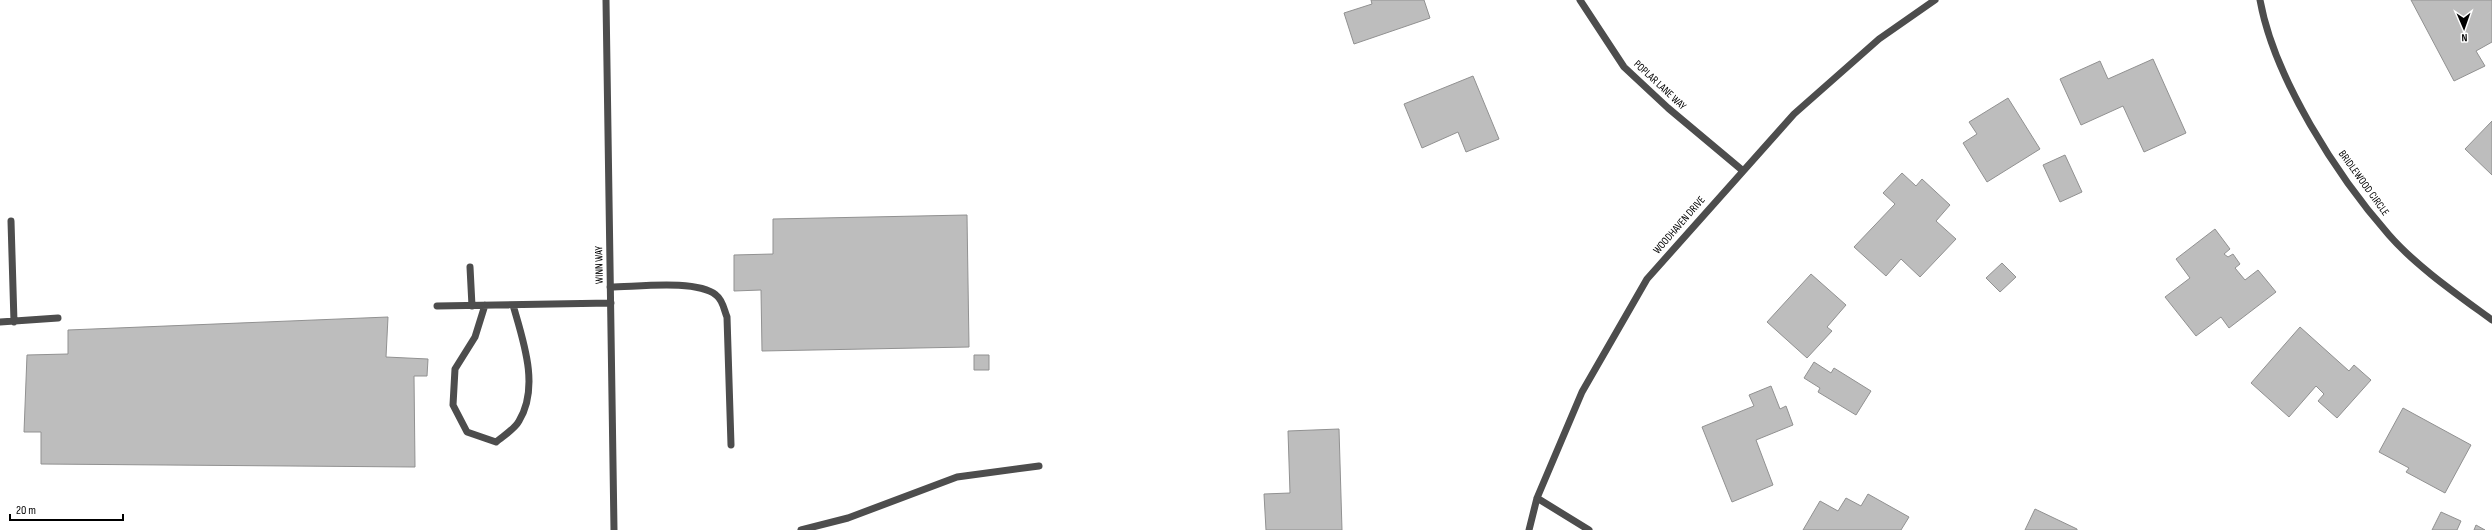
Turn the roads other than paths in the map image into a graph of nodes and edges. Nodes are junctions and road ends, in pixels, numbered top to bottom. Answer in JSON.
{"nodes":[{"id":1,"x":606,"y":0,"type":"edge"},
{"id":2,"x":1580,"y":0,"type":"edge"},
{"id":3,"x":1935,"y":0,"type":"edge"},
{"id":4,"x":2260,"y":0,"type":"edge"},
{"id":5,"x":1742,"y":170,"type":"junction"},
{"id":6,"x":11,"y":221,"type":"dead end"},
{"id":7,"x":470,"y":267,"type":"dead end"},
{"id":8,"x":610,"y":287,"type":"junction"},
{"id":9,"x":611,"y":303,"type":"junction"},
{"id":10,"x":485,"y":305,"type":"junction"},
{"id":11,"x":513,"y":305,"type":"junction"},
{"id":12,"x":437,"y":306,"type":"dead end"},
{"id":13,"x":472,"y":306,"type":"junction"},
{"id":14,"x":58,"y":318,"type":"dead end"},
{"id":15,"x":2492,"y":320,"type":"edge"},
{"id":16,"x":0,"y":322,"type":"edge"},
{"id":17,"x":14,"y":322,"type":"junction"},
{"id":18,"x":731,"y":445,"type":"dead end"},
{"id":19,"x":1039,"y":466,"type":"dead end"},
{"id":20,"x":1537,"y":498,"type":"junction"},
{"id":21,"x":614,"y":530,"type":"edge"},
{"id":22,"x":801,"y":530,"type":"edge"},
{"id":23,"x":1529,"y":530,"type":"edge"},
{"id":24,"x":1589,"y":530,"type":"edge"}],
"edges":[{"from":1,"to":8,"type":"street","name":"WINN WAY"},
{"from":2,"to":5,"type":"street","name":"POPLAR LANE WAY"},
{"from":3,"to":5,"type":"street","name":"WOODHAVEN DRIVE"},
{"from":4,"to":15,"type":"street","name":"BRIDLEWOOD CIRCLE"},
{"from":5,"to":20,"type":"street","name":"WOODHAVEN DRIVE"},
{"from":6,"to":17,"type":"street"},
{"from":7,"to":13,"type":"street"},
{"from":8,"to":9,"type":"street","name":"WINN WAY"},
{"from":8,"to":18,"type":"street"},
{"from":9,"to":11,"type":"street"},
{"from":9,"to":21,"type":"street","name":"WINN WAY"},
{"from":10,"to":11,"type":"street"},
{"from":10,"to":11,"type":"street"},
{"from":10,"to":13,"type":"street"},
{"from":12,"to":13,"type":"street"},
{"from":14,"to":17,"type":"street"},
{"from":16,"to":17,"type":"street"},
{"from":19,"to":22,"type":"street"},
{"from":20,"to":23,"type":"street","name":"WOODHAVEN DRIVE"},
{"from":20,"to":24,"type":"street"}]}
